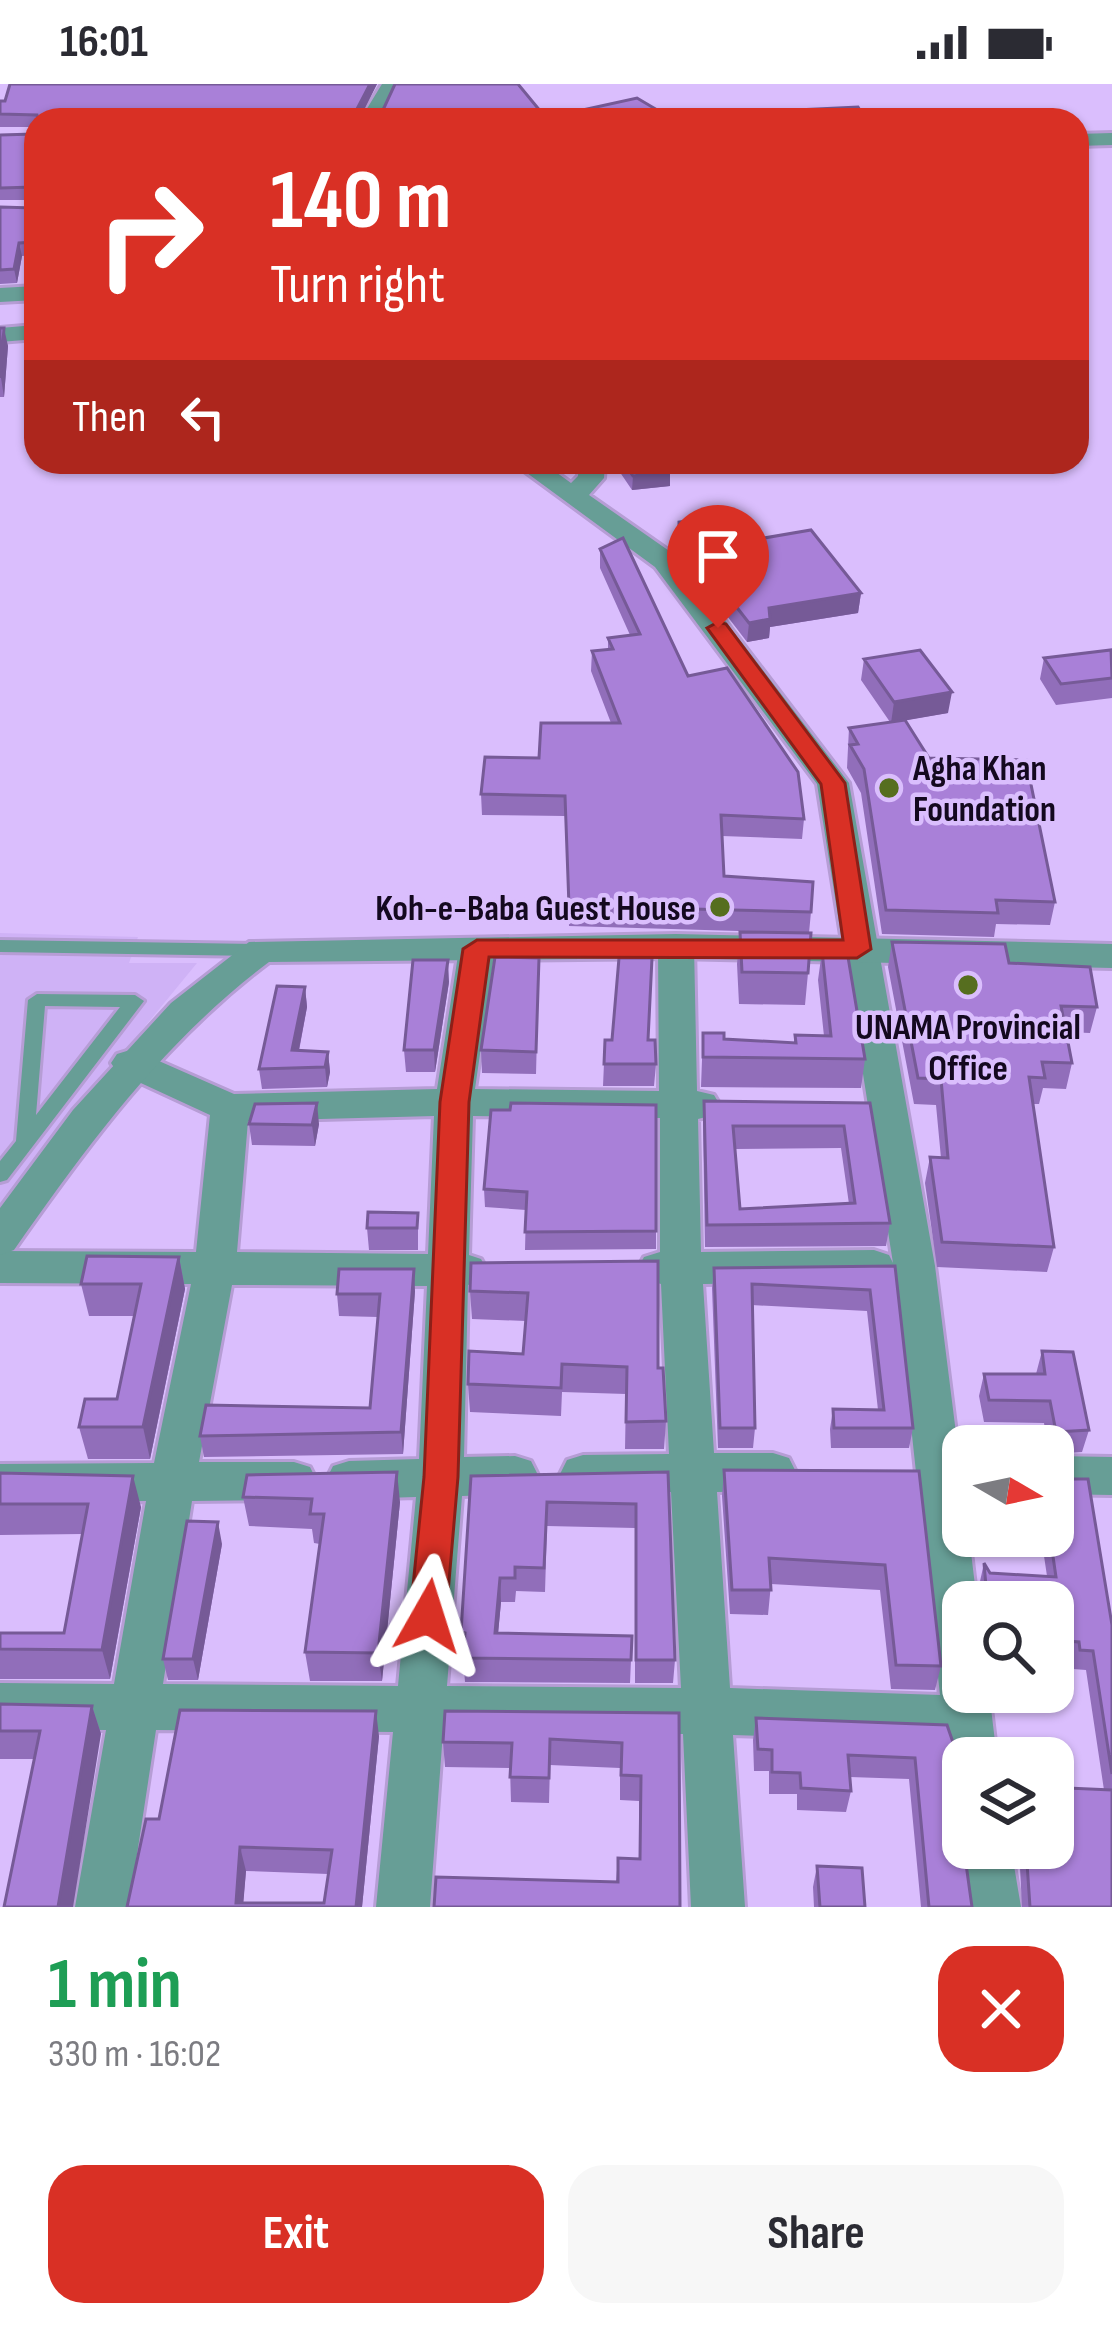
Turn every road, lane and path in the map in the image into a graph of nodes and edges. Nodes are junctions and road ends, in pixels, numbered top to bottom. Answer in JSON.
{"nodes":[{"id":1,"x":543,"y":474,"type":"edge"},
{"id":2,"x":591,"y":474,"type":"edge"},
{"id":3,"x":574,"y":495,"type":"junction"},
{"id":4,"x":0,"y":946,"type":"edge"},
{"id":5,"x":676,"y":946,"type":"junction"},
{"id":6,"x":477,"y":949,"type":"junction"},
{"id":7,"x":857,"y":949,"type":"junction"},
{"id":8,"x":261,"y":950,"type":"junction"},
{"id":9,"x":1112,"y":956,"type":"edge"},
{"id":10,"x":130,"y":1064,"type":"junction"},
{"id":11,"x":454,"y":1102,"type":"junction"},
{"id":12,"x":679,"y":1105,"type":"junction"},
{"id":13,"x":749,"y":1106,"type":"edge"},
{"id":14,"x":844,"y":1106,"type":"edge"},
{"id":15,"x":891,"y":1107,"type":"junction"},
{"id":16,"x":230,"y":1108,"type":"junction"},
{"id":17,"x":24,"y":1139,"type":"junction"},
{"id":18,"x":0,"y":1175,"type":"edge"},
{"id":19,"x":0,"y":1239,"type":"edge"},
{"id":20,"x":914,"y":1266,"type":"junction"},
{"id":21,"x":0,"y":1267,"type":"edge"},
{"id":22,"x":215,"y":1267,"type":"junction"},
{"id":23,"x":611,"y":1268,"type":"edge"},
{"id":24,"x":682,"y":1268,"type":"junction"},
{"id":25,"x":447,"y":1270,"type":"junction"},
{"id":26,"x":517,"y":1270,"type":"edge"},
{"id":27,"x":694,"y":1471,"type":"junction"},
{"id":28,"x":806,"y":1472,"type":"edge"},
{"id":29,"x":932,"y":1472,"type":"edge"},
{"id":30,"x":1074,"y":1475,"type":"edge"},
{"id":31,"x":1112,"y":1476,"type":"edge"},
{"id":32,"x":441,"y":1477,"type":"junction"},
{"id":33,"x":0,"y":1483,"type":"edge"},
{"id":34,"x":172,"y":1484,"type":"junction"},
{"id":35,"x":0,"y":1706,"type":"edge"},
{"id":36,"x":134,"y":1707,"type":"junction"},
{"id":37,"x":419,"y":1709,"type":"junction"},
{"id":38,"x":708,"y":1711,"type":"junction"},
{"id":39,"x":959,"y":1737,"type":"edge"},
{"id":40,"x":969,"y":1737,"type":"edge"},
{"id":41,"x":988,"y":1869,"type":"edge"},
{"id":42,"x":102,"y":1907,"type":"edge"},
{"id":43,"x":403,"y":1907,"type":"edge"},
{"id":44,"x":718,"y":1907,"type":"edge"},
{"id":45,"x":994,"y":1907,"type":"edge"}],
"edges":[{"from":1,"to":3,"type":"street"},
{"from":2,"to":3,"type":"street"},
{"from":3,"to":7,"type":"street"},
{"from":4,"to":8,"type":"lane"},
{"from":5,"to":6,"type":"street"},
{"from":5,"to":7,"type":"street"},
{"from":5,"to":12,"type":"street"},
{"from":6,"to":8,"type":"street"},
{"from":6,"to":11,"type":"street"},
{"from":7,"to":9,"type":"street"},
{"from":7,"to":15,"type":"street"},
{"from":8,"to":10,"type":"street"},
{"from":10,"to":16,"type":"street"},
{"from":10,"to":19,"type":"street"},
{"from":11,"to":12,"type":"street"},
{"from":11,"to":16,"type":"street"},
{"from":11,"to":25,"type":"street"},
{"from":12,"to":13,"type":"street"},
{"from":12,"to":24,"type":"street"},
{"from":14,"to":15,"type":"street"},
{"from":15,"to":20,"type":"street"},
{"from":16,"to":22,"type":"street"},
{"from":17,"to":17,"type":"lane"},
{"from":17,"to":18,"type":"lane"},
{"from":20,"to":24,"type":"street"},
{"from":20,"to":29,"type":"street"},
{"from":21,"to":22,"type":"street"},
{"from":22,"to":25,"type":"street"},
{"from":22,"to":34,"type":"street"},
{"from":23,"to":24,"type":"street"},
{"from":24,"to":27,"type":"street"},
{"from":25,"to":26,"type":"street"},
{"from":25,"to":32,"type":"street"},
{"from":27,"to":28,"type":"street"},
{"from":27,"to":32,"type":"street"},
{"from":27,"to":38,"type":"street"},
{"from":29,"to":40,"type":"street"},
{"from":30,"to":31,"type":"street"},
{"from":32,"to":34,"type":"street"},
{"from":32,"to":37,"type":"street"},
{"from":33,"to":34,"type":"street"},
{"from":34,"to":36,"type":"street"},
{"from":35,"to":36,"type":"street"},
{"from":36,"to":37,"type":"street"},
{"from":36,"to":42,"type":"street"},
{"from":37,"to":38,"type":"street"},
{"from":37,"to":43,"type":"street"},
{"from":38,"to":39,"type":"street"},
{"from":38,"to":44,"type":"street"},
{"from":41,"to":45,"type":"street"}]}
